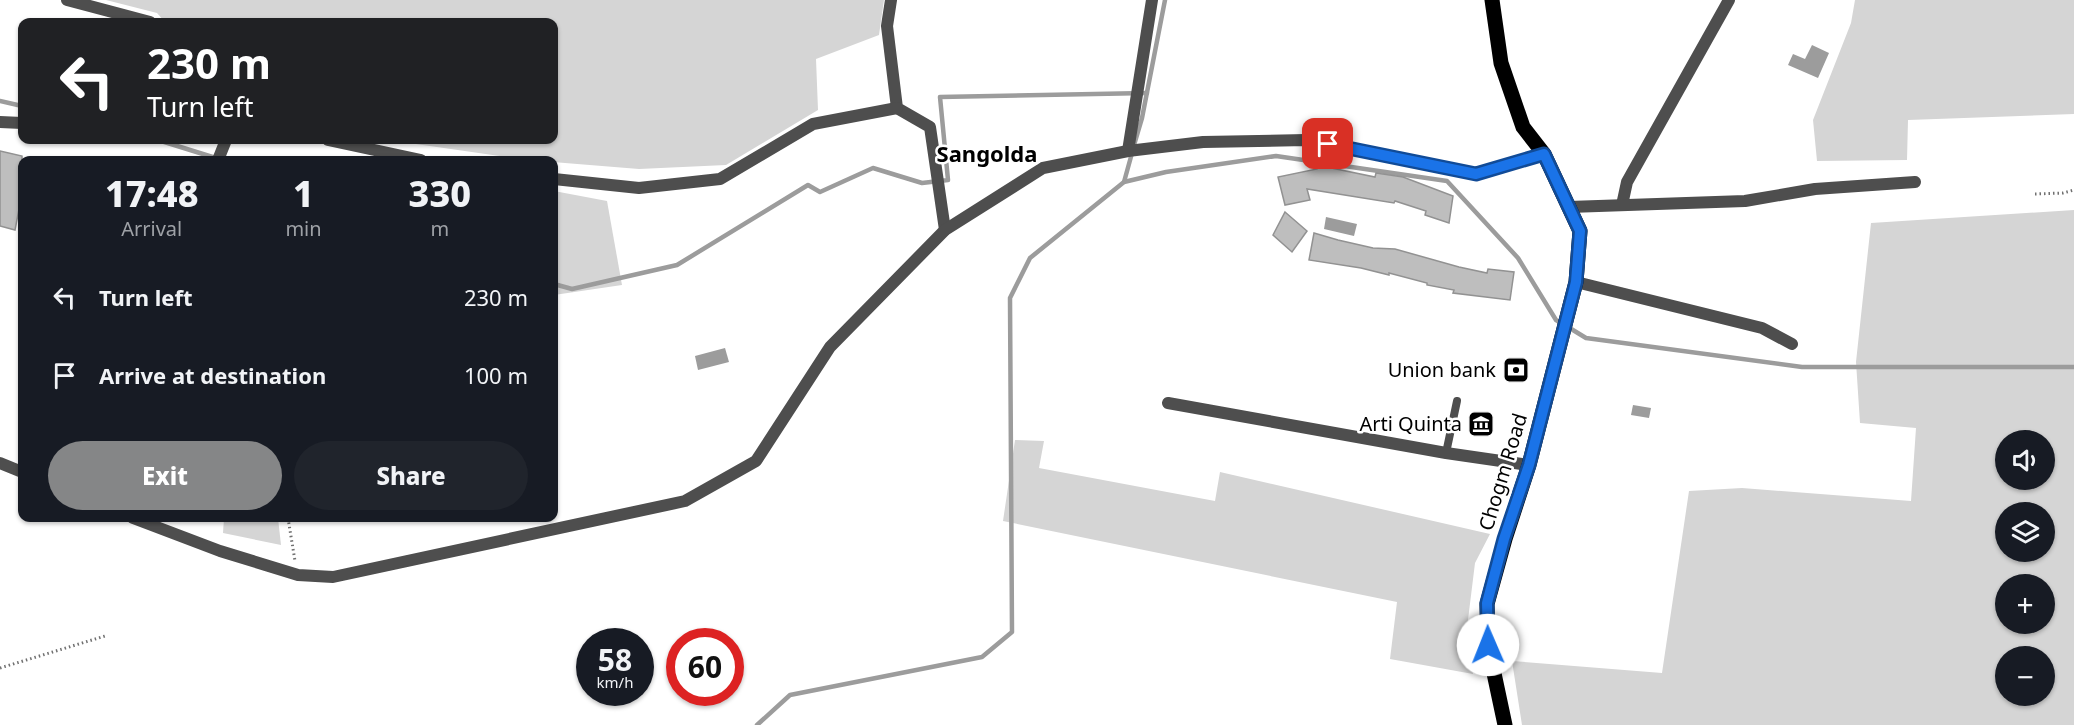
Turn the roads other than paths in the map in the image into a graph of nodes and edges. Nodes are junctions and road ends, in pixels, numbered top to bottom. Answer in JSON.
{"nodes":[{"id":1,"x":67,"y":0,"type":"edge"},
{"id":2,"x":891,"y":0,"type":"edge"},
{"id":3,"x":1152,"y":0,"type":"edge"},
{"id":4,"x":1492,"y":0,"type":"edge"},
{"id":5,"x":1729,"y":0,"type":"edge"},
{"id":6,"x":135,"y":18,"type":"edge"},
{"id":7,"x":897,"y":108,"type":"junction"},
{"id":8,"x":0,"y":122,"type":"edge"},
{"id":9,"x":18,"y":123,"type":"edge"},
{"id":10,"x":347,"y":144,"type":"edge"},
{"id":11,"x":1128,"y":151,"type":"junction"},
{"id":12,"x":1544,"y":154,"type":"junction"},
{"id":13,"x":402,"y":156,"type":"edge"},
{"id":14,"x":558,"y":179,"type":"edge"},
{"id":15,"x":1915,"y":182,"type":"dead end"},
{"id":16,"x":1622,"y":205,"type":"junction"},
{"id":17,"x":1569,"y":207,"type":"junction"},
{"id":18,"x":945,"y":230,"type":"junction"},
{"id":19,"x":1576,"y":282,"type":"junction"},
{"id":20,"x":1792,"y":344,"type":"dead end"},
{"id":21,"x":1457,"y":401,"type":"dead end"},
{"id":22,"x":1167,"y":403,"type":"dead end"},
{"id":23,"x":1446,"y":453,"type":"junction"},
{"id":24,"x":0,"y":463,"type":"edge"},
{"id":25,"x":1529,"y":465,"type":"junction"},
{"id":26,"x":18,"y":470,"type":"edge"},
{"id":27,"x":148,"y":522,"type":"edge"},
{"id":28,"x":1505,"y":725,"type":"edge"}],
"edges":[{"from":1,"to":6,"type":"street"},
{"from":2,"to":7,"type":"street"},
{"from":3,"to":11,"type":"street"},
{"from":4,"to":12,"type":"main road","name":"Chogm Road"},
{"from":5,"to":16,"type":"street"},
{"from":7,"to":14,"type":"street"},
{"from":7,"to":18,"type":"street"},
{"from":8,"to":9,"type":"street"},
{"from":10,"to":13,"type":"street"},
{"from":11,"to":12,"type":"street"},
{"from":11,"to":18,"type":"street"},
{"from":12,"to":17,"type":"main road","name":"Chogm Road"},
{"from":15,"to":16,"type":"street"},
{"from":16,"to":17,"type":"street"},
{"from":17,"to":19,"type":"main road","name":"Chogm Road"},
{"from":18,"to":27,"type":"street"},
{"from":19,"to":20,"type":"street"},
{"from":19,"to":25,"type":"main road","name":"Chogm Road"},
{"from":21,"to":23,"type":"lane"},
{"from":22,"to":23,"type":"street"},
{"from":23,"to":25,"type":"street"},
{"from":24,"to":26,"type":"street"},
{"from":25,"to":28,"type":"main road","name":"Chogm Road"}]}
